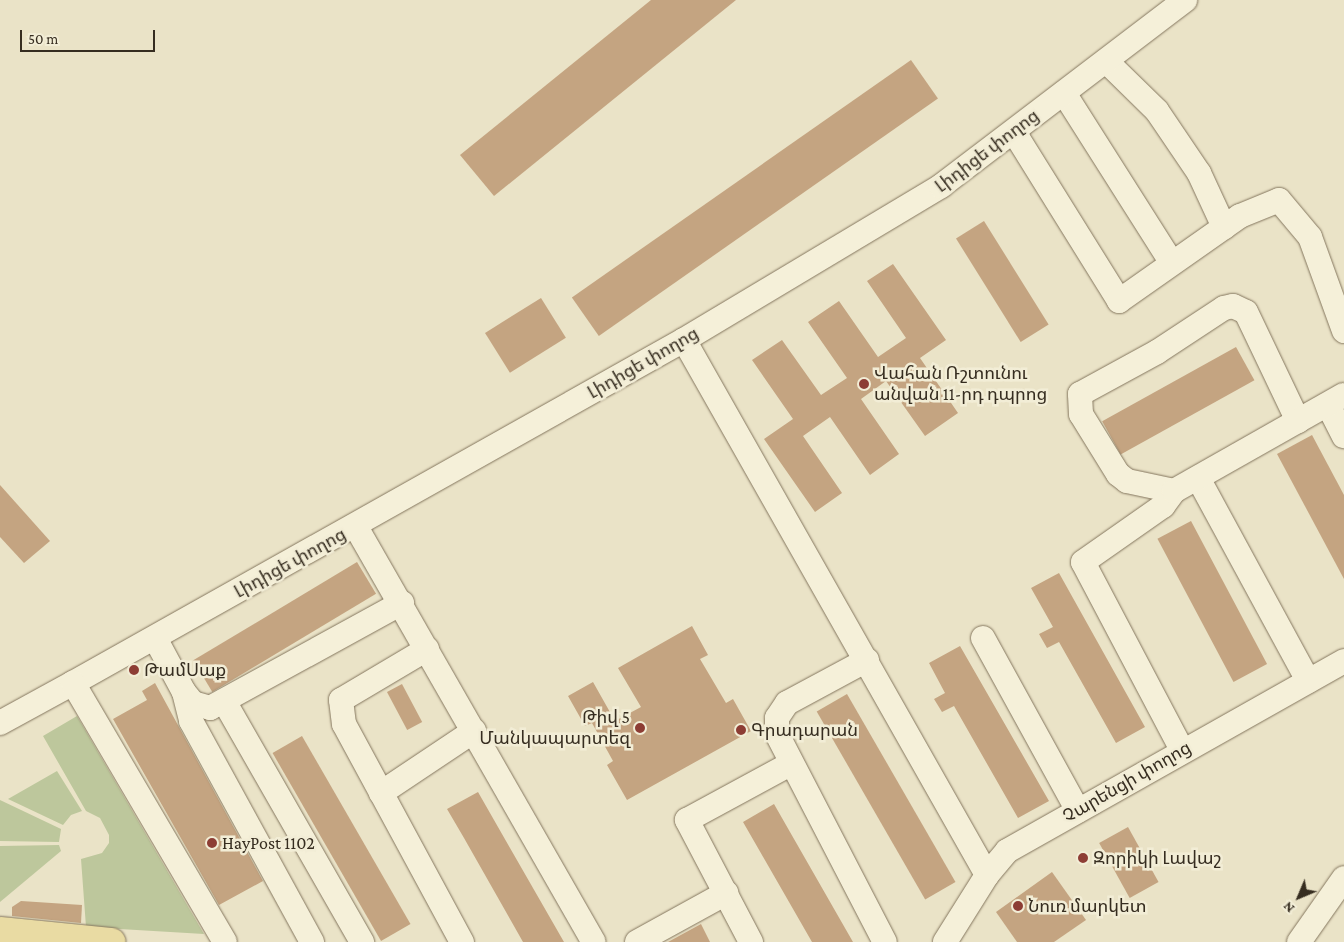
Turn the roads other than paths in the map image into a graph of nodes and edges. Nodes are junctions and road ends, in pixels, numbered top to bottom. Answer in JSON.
{"nodes":[{"id":1,"x":1184,"y":0,"type":"edge"},
{"id":2,"x":1106,"y":61,"type":"junction"},
{"id":3,"x":1064,"y":93,"type":"junction"},
{"id":4,"x":1014,"y":132,"type":"junction"},
{"id":5,"x":1224,"y":227,"type":"junction"},
{"id":6,"x":1172,"y":264,"type":"junction"},
{"id":7,"x":1344,"y":331,"type":"edge"},
{"id":8,"x":684,"y":340,"type":"junction"},
{"id":9,"x":1336,"y":400,"type":"edge"},
{"id":10,"x":1298,"y":421,"type":"junction"},
{"id":11,"x":1344,"y":436,"type":"edge"},
{"id":12,"x":1198,"y":478,"type":"junction"},
{"id":13,"x":1174,"y":491,"type":"junction"},
{"id":14,"x":356,"y":527,"type":"junction"},
{"id":15,"x":402,"y":604,"type":"junction"},
{"id":16,"x":155,"y":638,"type":"junction"},
{"id":17,"x":983,"y":638,"type":"dead end"},
{"id":18,"x":428,"y":649,"type":"junction"},
{"id":19,"x":867,"y":660,"type":"junction"},
{"id":20,"x":1344,"y":660,"type":"edge"},
{"id":21,"x":1308,"y":681,"type":"junction"},
{"id":22,"x":73,"y":683,"type":"junction"},
{"id":23,"x":184,"y":692,"type":"junction"},
{"id":24,"x":224,"y":701,"type":"junction"},
{"id":25,"x":0,"y":723,"type":"edge"},
{"id":26,"x":474,"y":730,"type":"junction"},
{"id":27,"x":1182,"y":750,"type":"junction"},
{"id":28,"x":790,"y":764,"type":"junction"},
{"id":29,"x":381,"y":793,"type":"junction"},
{"id":30,"x":1078,"y":811,"type":"junction"},
{"id":31,"x":987,"y":874,"type":"junction"},
{"id":32,"x":1344,"y":878,"type":"edge"},
{"id":33,"x":726,"y":893,"type":"junction"},
{"id":34,"x":0,"y":931,"type":"edge"},
{"id":35,"x":39,"y":937,"type":"edge"},
{"id":36,"x":111,"y":942,"type":"edge"},
{"id":37,"x":225,"y":942,"type":"edge"},
{"id":38,"x":312,"y":942,"type":"edge"},
{"id":39,"x":362,"y":942,"type":"edge"},
{"id":40,"x":462,"y":942,"type":"edge"},
{"id":41,"x":594,"y":942,"type":"edge"},
{"id":42,"x":637,"y":942,"type":"edge"},
{"id":43,"x":751,"y":942,"type":"edge"},
{"id":44,"x":885,"y":942,"type":"edge"},
{"id":45,"x":945,"y":942,"type":"edge"},
{"id":46,"x":1299,"y":942,"type":"edge"}],
"edges":[{"from":1,"to":2,"type":"street","name":"Լիդիցե փողոց"},
{"from":2,"to":3,"type":"street","name":"Լիդիցե փողոց"},
{"from":2,"to":5,"type":"street"},
{"from":3,"to":4,"type":"street","name":"Լիդիցե փողոց"},
{"from":3,"to":6,"type":"street"},
{"from":4,"to":6,"type":"street"},
{"from":4,"to":8,"type":"street","name":"Լիդիցե փողոց"},
{"from":5,"to":6,"type":"street"},
{"from":5,"to":7,"type":"street"},
{"from":8,"to":14,"type":"street","name":"Լիդիցե փողոց"},
{"from":8,"to":19,"type":"street"},
{"from":9,"to":10,"type":"street"},
{"from":9,"to":11,"type":"street"},
{"from":10,"to":12,"type":"street"},
{"from":10,"to":13,"type":"street"},
{"from":12,"to":13,"type":"street"},
{"from":12,"to":21,"type":"street"},
{"from":13,"to":27,"type":"street"},
{"from":14,"to":15,"type":"street"},
{"from":14,"to":16,"type":"street","name":"Լիդիցե փողոց"},
{"from":15,"to":18,"type":"street"},
{"from":15,"to":24,"type":"street"},
{"from":16,"to":22,"type":"street","name":"Լիդիցե փողոց"},
{"from":16,"to":23,"type":"street"},
{"from":17,"to":30,"type":"street"},
{"from":18,"to":26,"type":"street"},
{"from":18,"to":29,"type":"street"},
{"from":19,"to":28,"type":"street"},
{"from":19,"to":31,"type":"street"},
{"from":20,"to":21,"type":"street","name":"Չարենցի փողոց"},
{"from":21,"to":27,"type":"street","name":"Չարենցի փողոց"},
{"from":22,"to":25,"type":"street","name":"Լիդիցե փողոց"},
{"from":22,"to":37,"type":"street"},
{"from":23,"to":24,"type":"street"},
{"from":23,"to":38,"type":"street"},
{"from":24,"to":39,"type":"street"},
{"from":26,"to":29,"type":"street"},
{"from":26,"to":41,"type":"street"},
{"from":27,"to":30,"type":"street","name":"Չարենցի փողոց"},
{"from":28,"to":33,"type":"street"},
{"from":28,"to":44,"type":"street"},
{"from":29,"to":40,"type":"street"},
{"from":30,"to":31,"type":"street","name":"Չարենցի փողոց"},
{"from":31,"to":45,"type":"street","name":"Չարենցի փողոց"},
{"from":32,"to":46,"type":"street"},
{"from":33,"to":42,"type":"street"},
{"from":33,"to":43,"type":"street"},
{"from":34,"to":35,"type":"main road"},
{"from":35,"to":36,"type":"main road"}]}
